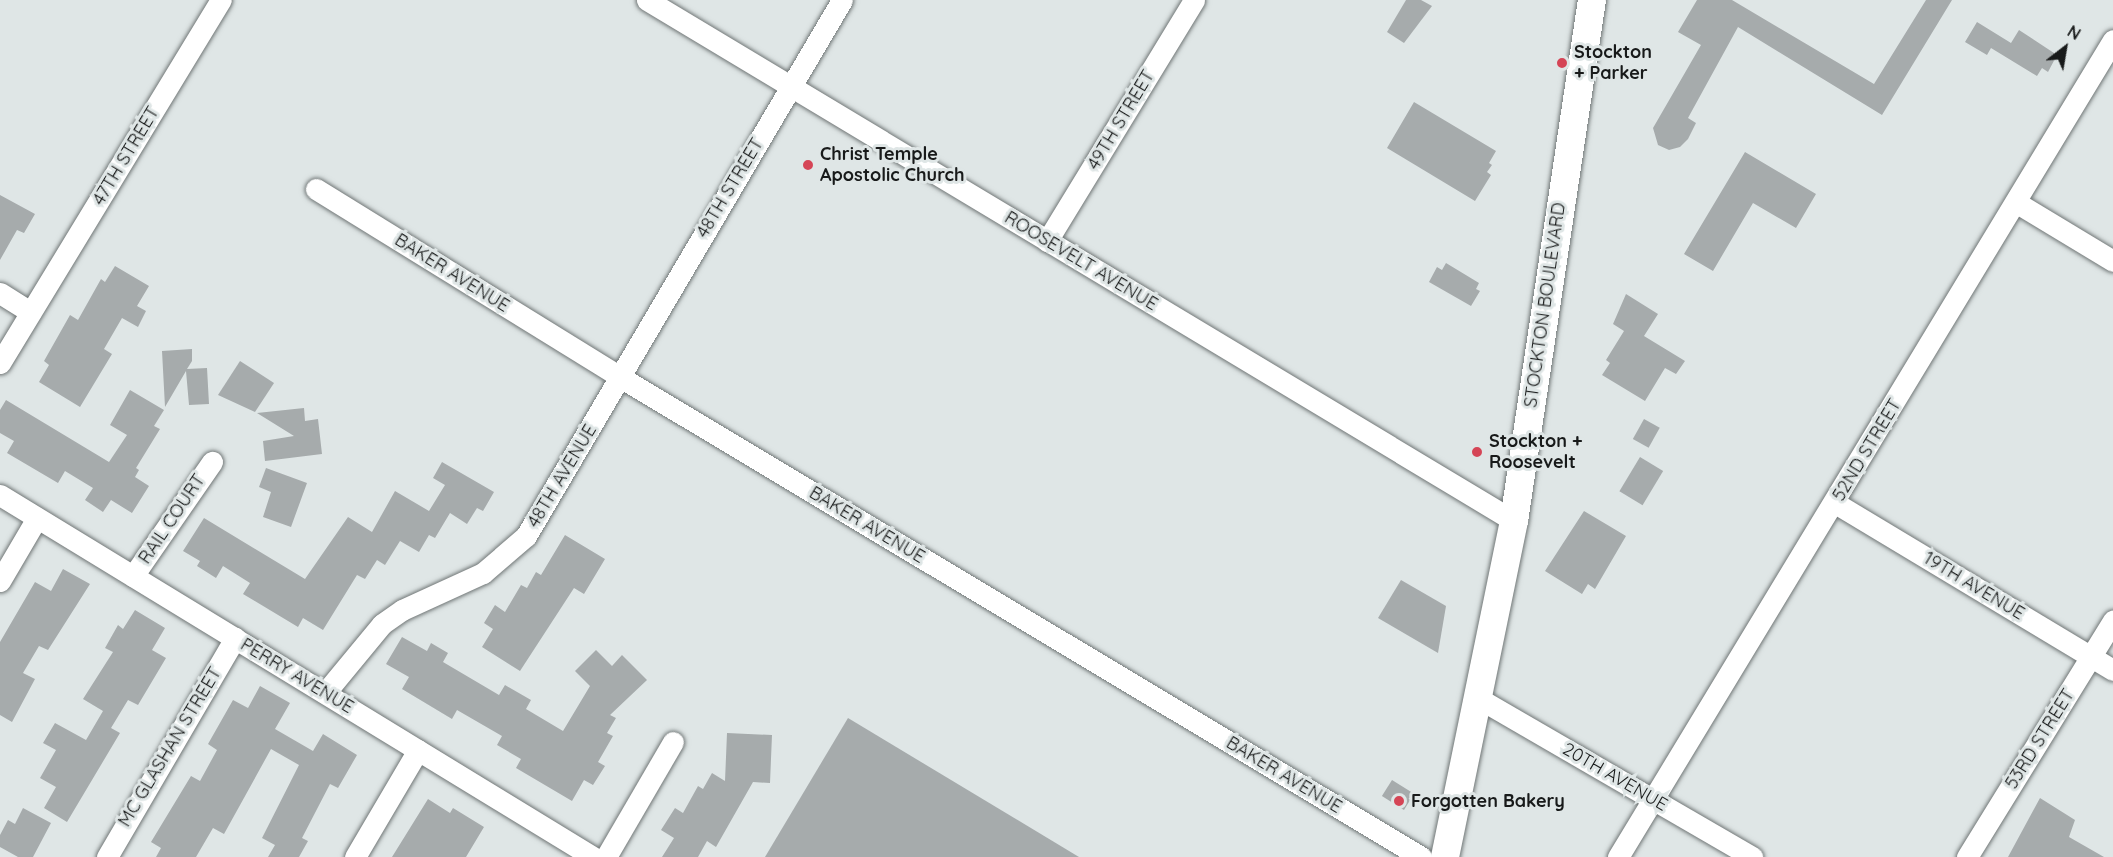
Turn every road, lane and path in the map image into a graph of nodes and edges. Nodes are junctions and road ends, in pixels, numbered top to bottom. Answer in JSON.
{"nodes":[{"id":1,"x":221,"y":0,"type":"edge"},
{"id":2,"x":647,"y":0,"type":"edge"},
{"id":3,"x":842,"y":0,"type":"edge"},
{"id":4,"x":1194,"y":0,"type":"edge"},
{"id":5,"x":1592,"y":0,"type":"edge"},
{"id":6,"x":2113,"y":40,"type":"edge"},
{"id":7,"x":791,"y":86,"type":"junction"},
{"id":8,"x":315,"y":189,"type":"dead end"},
{"id":9,"x":2016,"y":203,"type":"junction"},
{"id":10,"x":1047,"y":241,"type":"junction"},
{"id":11,"x":2113,"y":261,"type":"edge"},
{"id":12,"x":0,"y":293,"type":"edge"},
{"id":13,"x":31,"y":312,"type":"junction"},
{"id":14,"x":0,"y":363,"type":"edge"},
{"id":15,"x":620,"y":377,"type":"junction"},
{"id":16,"x":212,"y":462,"type":"dead end"},
{"id":17,"x":0,"y":495,"type":"edge"},
{"id":18,"x":1835,"y":503,"type":"junction"},
{"id":19,"x":37,"y":518,"type":"junction"},
{"id":20,"x":1514,"y":521,"type":"junction"},
{"id":21,"x":133,"y":576,"type":"junction"},
{"id":22,"x":0,"y":581,"type":"edge"},
{"id":23,"x":2113,"y":621,"type":"edge"},
{"id":24,"x":235,"y":638,"type":"junction"},
{"id":25,"x":2091,"y":657,"type":"junction"},
{"id":26,"x":2113,"y":670,"type":"edge"},
{"id":27,"x":325,"y":693,"type":"junction"},
{"id":28,"x":1478,"y":698,"type":"junction"},
{"id":29,"x":673,"y":742,"type":"dead end"},
{"id":30,"x":418,"y":750,"type":"junction"},
{"id":31,"x":1653,"y":799,"type":"junction"},
{"id":32,"x":107,"y":857,"type":"edge"},
{"id":33,"x":356,"y":857,"type":"edge"},
{"id":34,"x":593,"y":857,"type":"edge"},
{"id":35,"x":606,"y":857,"type":"edge"},
{"id":36,"x":1421,"y":857,"type":"edge"},
{"id":37,"x":1445,"y":857,"type":"edge"},
{"id":38,"x":1618,"y":857,"type":"edge"},
{"id":39,"x":1752,"y":857,"type":"edge"},
{"id":40,"x":1967,"y":857,"type":"edge"}],
"edges":[{"from":1,"to":13,"type":"street","name":"47TH STREET"},
{"from":2,"to":7,"type":"street","name":"ROOSEVELT AVENUE"},
{"from":3,"to":7,"type":"street","name":"48TH STREET"},
{"from":4,"to":10,"type":"street","name":"49TH STREET"},
{"from":5,"to":20,"type":"main road","name":"STOCKTON BOULEVARD"},
{"from":6,"to":9,"type":"street","name":"52ND STREET"},
{"from":7,"to":10,"type":"street","name":"ROOSEVELT AVENUE"},
{"from":7,"to":15,"type":"street","name":"48TH STREET"},
{"from":8,"to":15,"type":"street","name":"BAKER AVENUE"},
{"from":9,"to":11,"type":"street"},
{"from":9,"to":18,"type":"street","name":"52ND STREET"},
{"from":10,"to":20,"type":"street","name":"ROOSEVELT AVENUE"},
{"from":12,"to":13,"type":"street"},
{"from":13,"to":14,"type":"street","name":"47TH STREET"},
{"from":15,"to":27,"type":"street","name":"48TH AVENUE"},
{"from":15,"to":36,"type":"street","name":"BAKER AVENUE"},
{"from":16,"to":21,"type":"street","name":"RAIL COURT"},
{"from":17,"to":19,"type":"street","name":"PERRY AVENUE"},
{"from":18,"to":25,"type":"street","name":"19TH AVENUE"},
{"from":18,"to":31,"type":"street","name":"52ND STREET"},
{"from":19,"to":21,"type":"street","name":"PERRY AVENUE"},
{"from":19,"to":22,"type":"street"},
{"from":20,"to":28,"type":"main road","name":"STOCKTON BOULEVARD"},
{"from":21,"to":24,"type":"street","name":"PERRY AVENUE"},
{"from":23,"to":25,"type":"street","name":"53RD STREET"},
{"from":24,"to":27,"type":"street","name":"PERRY AVENUE"},
{"from":24,"to":32,"type":"street","name":"MC GLASHAN STREET"},
{"from":25,"to":26,"type":"street","name":"19TH AVENUE"},
{"from":25,"to":40,"type":"street","name":"53RD STREET"},
{"from":27,"to":30,"type":"street","name":"PERRY AVENUE"},
{"from":28,"to":31,"type":"street","name":"20TH AVENUE"},
{"from":28,"to":37,"type":"main road","name":"STOCKTON BOULEVARD"},
{"from":29,"to":35,"type":"street"},
{"from":30,"to":33,"type":"street"},
{"from":30,"to":34,"type":"street","name":"PERRY AVENUE"},
{"from":31,"to":38,"type":"street","name":"52ND STREET"},
{"from":31,"to":39,"type":"street","name":"20TH AVENUE"}]}
